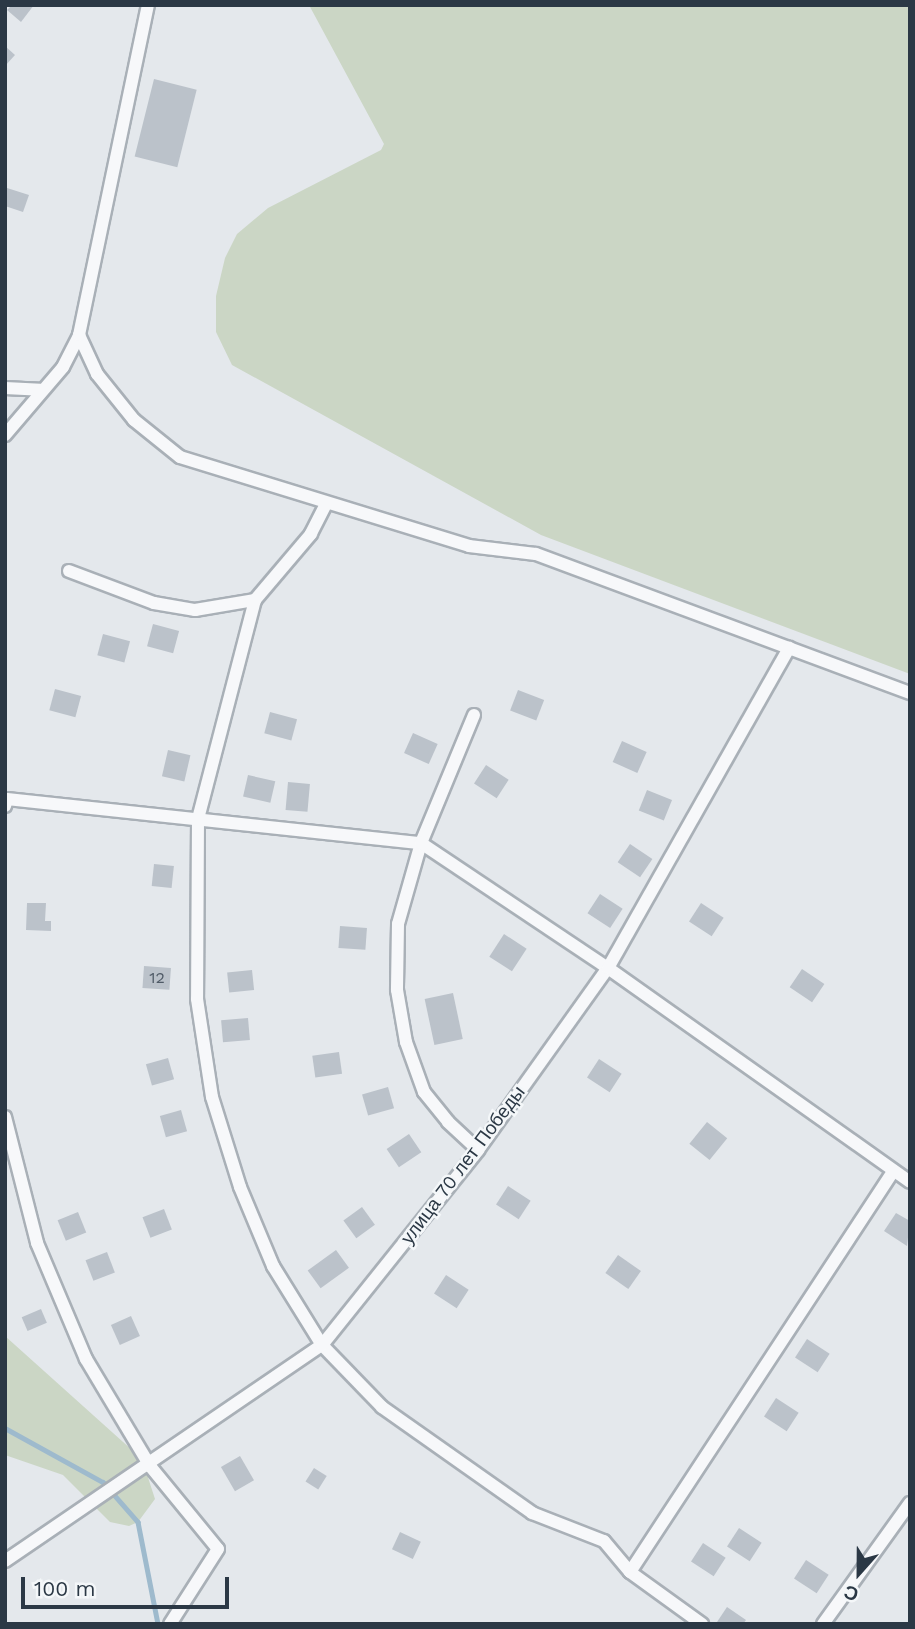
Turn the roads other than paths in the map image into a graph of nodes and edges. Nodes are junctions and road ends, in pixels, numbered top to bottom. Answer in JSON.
{"nodes":[{"id":1,"x":148,"y":5,"type":"edge"},
{"id":2,"x":79,"y":335,"type":"junction"},
{"id":3,"x":5,"y":388,"type":"edge"},
{"id":4,"x":40,"y":390,"type":"junction"},
{"id":5,"x":5,"y":435,"type":"edge"},
{"id":6,"x":326,"y":504,"type":"junction"},
{"id":7,"x":69,"y":572,"type":"dead end"},
{"id":8,"x":255,"y":600,"type":"junction"},
{"id":9,"x":789,"y":648,"type":"junction"},
{"id":10,"x":910,"y":693,"type":"edge"},
{"id":11,"x":474,"y":715,"type":"dead end"},
{"id":12,"x":6,"y":803,"type":"edge"},
{"id":13,"x":198,"y":819,"type":"junction"},
{"id":14,"x":421,"y":843,"type":"junction"},
{"id":15,"x":608,"y":968,"type":"junction"},
{"id":16,"x":5,"y":1117,"type":"edge"},
{"id":17,"x":478,"y":1150,"type":"junction"},
{"id":18,"x":893,"y":1171,"type":"junction"},
{"id":19,"x":910,"y":1182,"type":"edge"},
{"id":20,"x":322,"y":1345,"type":"junction"},
{"id":21,"x":150,"y":1466,"type":"junction"},
{"id":22,"x":910,"y":1503,"type":"edge"},
{"id":23,"x":5,"y":1561,"type":"edge"},
{"id":24,"x":630,"y":1572,"type":"junction"},
{"id":25,"x":170,"y":1624,"type":"edge"},
{"id":26,"x":702,"y":1624,"type":"edge"},
{"id":27,"x":823,"y":1624,"type":"edge"}],
"edges":[{"from":1,"to":2,"type":"street"},
{"from":2,"to":4,"type":"street"},
{"from":2,"to":6,"type":"street"},
{"from":3,"to":4,"type":"street"},
{"from":4,"to":5,"type":"street"},
{"from":6,"to":8,"type":"street"},
{"from":6,"to":9,"type":"street"},
{"from":7,"to":8,"type":"street"},
{"from":8,"to":13,"type":"street"},
{"from":9,"to":10,"type":"street"},
{"from":9,"to":15,"type":"street","name":"улица 70 лет Победы"},
{"from":11,"to":14,"type":"street"},
{"from":12,"to":13,"type":"street"},
{"from":13,"to":14,"type":"street"},
{"from":13,"to":20,"type":"street"},
{"from":14,"to":15,"type":"street"},
{"from":14,"to":17,"type":"street"},
{"from":15,"to":17,"type":"street","name":"улица 70 лет Победы"},
{"from":15,"to":18,"type":"street"},
{"from":16,"to":21,"type":"street"},
{"from":17,"to":20,"type":"street","name":"улица 70 лет Победы"},
{"from":18,"to":19,"type":"street"},
{"from":18,"to":24,"type":"street"},
{"from":20,"to":21,"type":"street","name":"улица 70 лет Победы"},
{"from":20,"to":24,"type":"street"},
{"from":21,"to":23,"type":"street","name":"улица 70 лет Победы"},
{"from":21,"to":25,"type":"street"},
{"from":22,"to":27,"type":"street"},
{"from":24,"to":26,"type":"street"}]}
